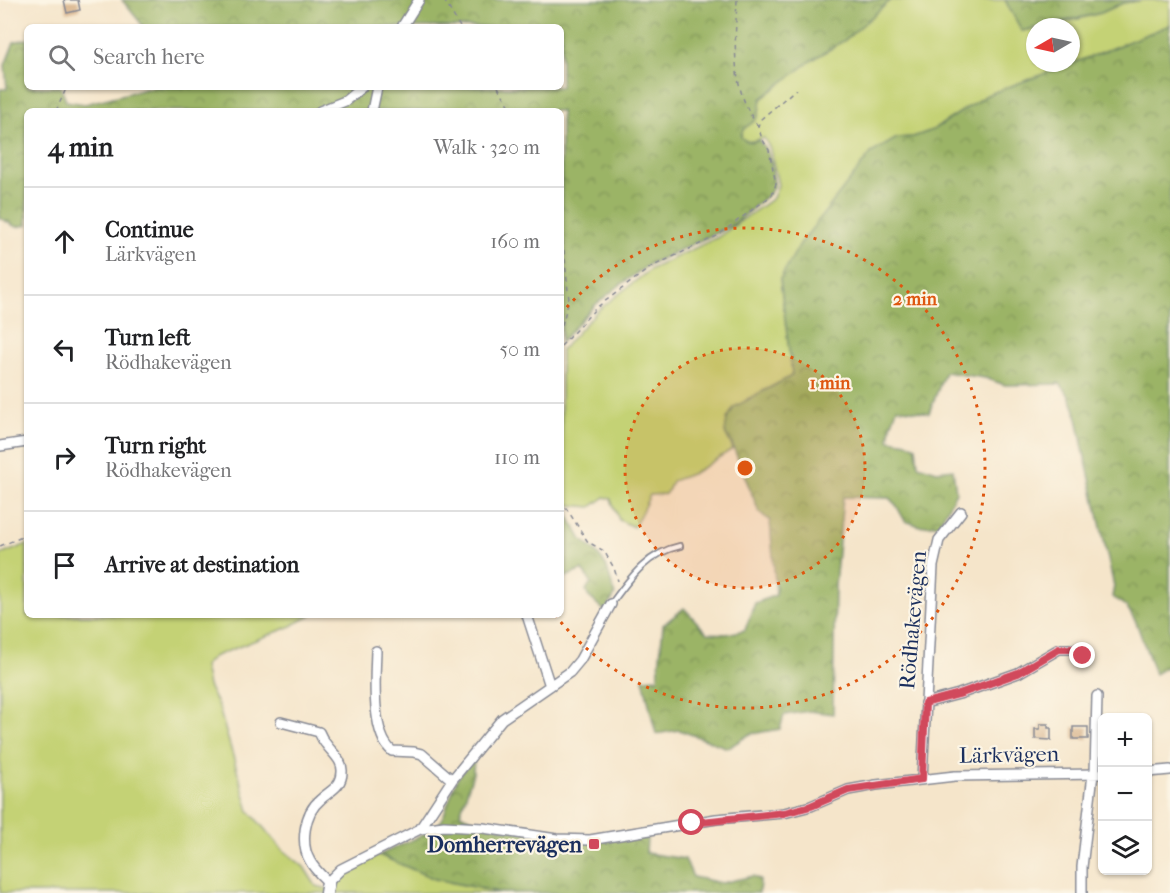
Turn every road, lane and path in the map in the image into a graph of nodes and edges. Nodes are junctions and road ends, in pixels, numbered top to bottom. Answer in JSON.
{"nodes":[{"id":1,"x":419,"y":0,"type":"edge"},
{"id":2,"x":444,"y":0,"type":"edge"},
{"id":3,"x":737,"y":0,"type":"edge"},
{"id":4,"x":404,"y":24,"type":"edge"},
{"id":5,"x":458,"y":24,"type":"edge"},
{"id":6,"x":796,"y":89,"type":"dead end"},
{"id":7,"x":65,"y":90,"type":"edge"},
{"id":8,"x":358,"y":90,"type":"edge"},
{"id":9,"x":376,"y":90,"type":"edge"},
{"id":10,"x":500,"y":90,"type":"edge"},
{"id":11,"x":57,"y":108,"type":"edge"},
{"id":12,"x":328,"y":108,"type":"edge"},
{"id":13,"x":373,"y":108,"type":"edge"},
{"id":14,"x":511,"y":108,"type":"edge"},
{"id":15,"x":758,"y":126,"type":"junction"},
{"id":16,"x":564,"y":241,"type":"edge"},
{"id":17,"x":564,"y":318,"type":"edge"},
{"id":18,"x":564,"y":343,"type":"edge"},
{"id":19,"x":24,"y":442,"type":"edge"},
{"id":20,"x":0,"y":446,"type":"edge"},
{"id":21,"x":564,"y":505,"type":"edge"},
{"id":22,"x":961,"y":512,"type":"dead end"},
{"id":23,"x":24,"y":536,"type":"edge"},
{"id":24,"x":0,"y":546,"type":"edge"},
{"id":25,"x":680,"y":546,"type":"dead end"},
{"id":26,"x":621,"y":590,"type":"junction"},
{"id":27,"x":611,"y":604,"type":"joint"},
{"id":28,"x":528,"y":618,"type":"edge"},
{"id":29,"x":376,"y":651,"type":"dead end"},
{"id":30,"x":1083,"y":656,"type":"dead end"},
{"id":31,"x":550,"y":686,"type":"junction"},
{"id":32,"x":1097,"y":696,"type":"dead end"},
{"id":33,"x":925,"y":703,"type":"junction"},
{"id":34,"x":281,"y":722,"type":"dead end"},
{"id":35,"x":1170,"y":770,"type":"edge"},
{"id":36,"x":1152,"y":772,"type":"edge"},
{"id":37,"x":1097,"y":774,"type":"edge"},
{"id":38,"x":922,"y":779,"type":"junction"},
{"id":39,"x":452,"y":780,"type":"junction"},
{"id":40,"x":420,"y":829,"type":"junction"},
{"id":41,"x":327,"y":888,"type":"edge"},
{"id":42,"x":1082,"y":893,"type":"edge"}],
"edges":[{"from":1,"to":4,"type":"street"},
{"from":2,"to":5,"type":"path"},
{"from":3,"to":15,"type":"path"},
{"from":6,"to":15,"type":"path"},
{"from":7,"to":11,"type":"path"},
{"from":8,"to":12,"type":"street"},
{"from":9,"to":13,"type":"street"},
{"from":10,"to":14,"type":"path"},
{"from":15,"to":18,"type":"path"},
{"from":16,"to":17,"type":"path"},
{"from":19,"to":20,"type":"street"},
{"from":21,"to":26,"type":"path"},
{"from":22,"to":33,"type":"street","name":"Rödhakevägen"},
{"from":23,"to":24,"type":"path"},
{"from":25,"to":26,"type":"lane"},
{"from":26,"to":27,"type":"lane"},
{"from":27,"to":31,"type":"street"},
{"from":28,"to":31,"type":"street"},
{"from":29,"to":39,"type":"street"},
{"from":30,"to":33,"type":"street","name":"Rödhakevägen"},
{"from":31,"to":39,"type":"street"},
{"from":32,"to":37,"type":"street"},
{"from":33,"to":38,"type":"street","name":"Rödhakevägen"},
{"from":34,"to":41,"type":"street","name":"Lärkvägen"},
{"from":35,"to":36,"type":"street"},
{"from":37,"to":38,"type":"street","name":"Lärkvägen"},
{"from":37,"to":42,"type":"street"},
{"from":38,"to":40,"type":"street","name":"Lärkvägen"},
{"from":39,"to":40,"type":"street"},
{"from":40,"to":41,"type":"street","name":"Lärkvägen"}]}
